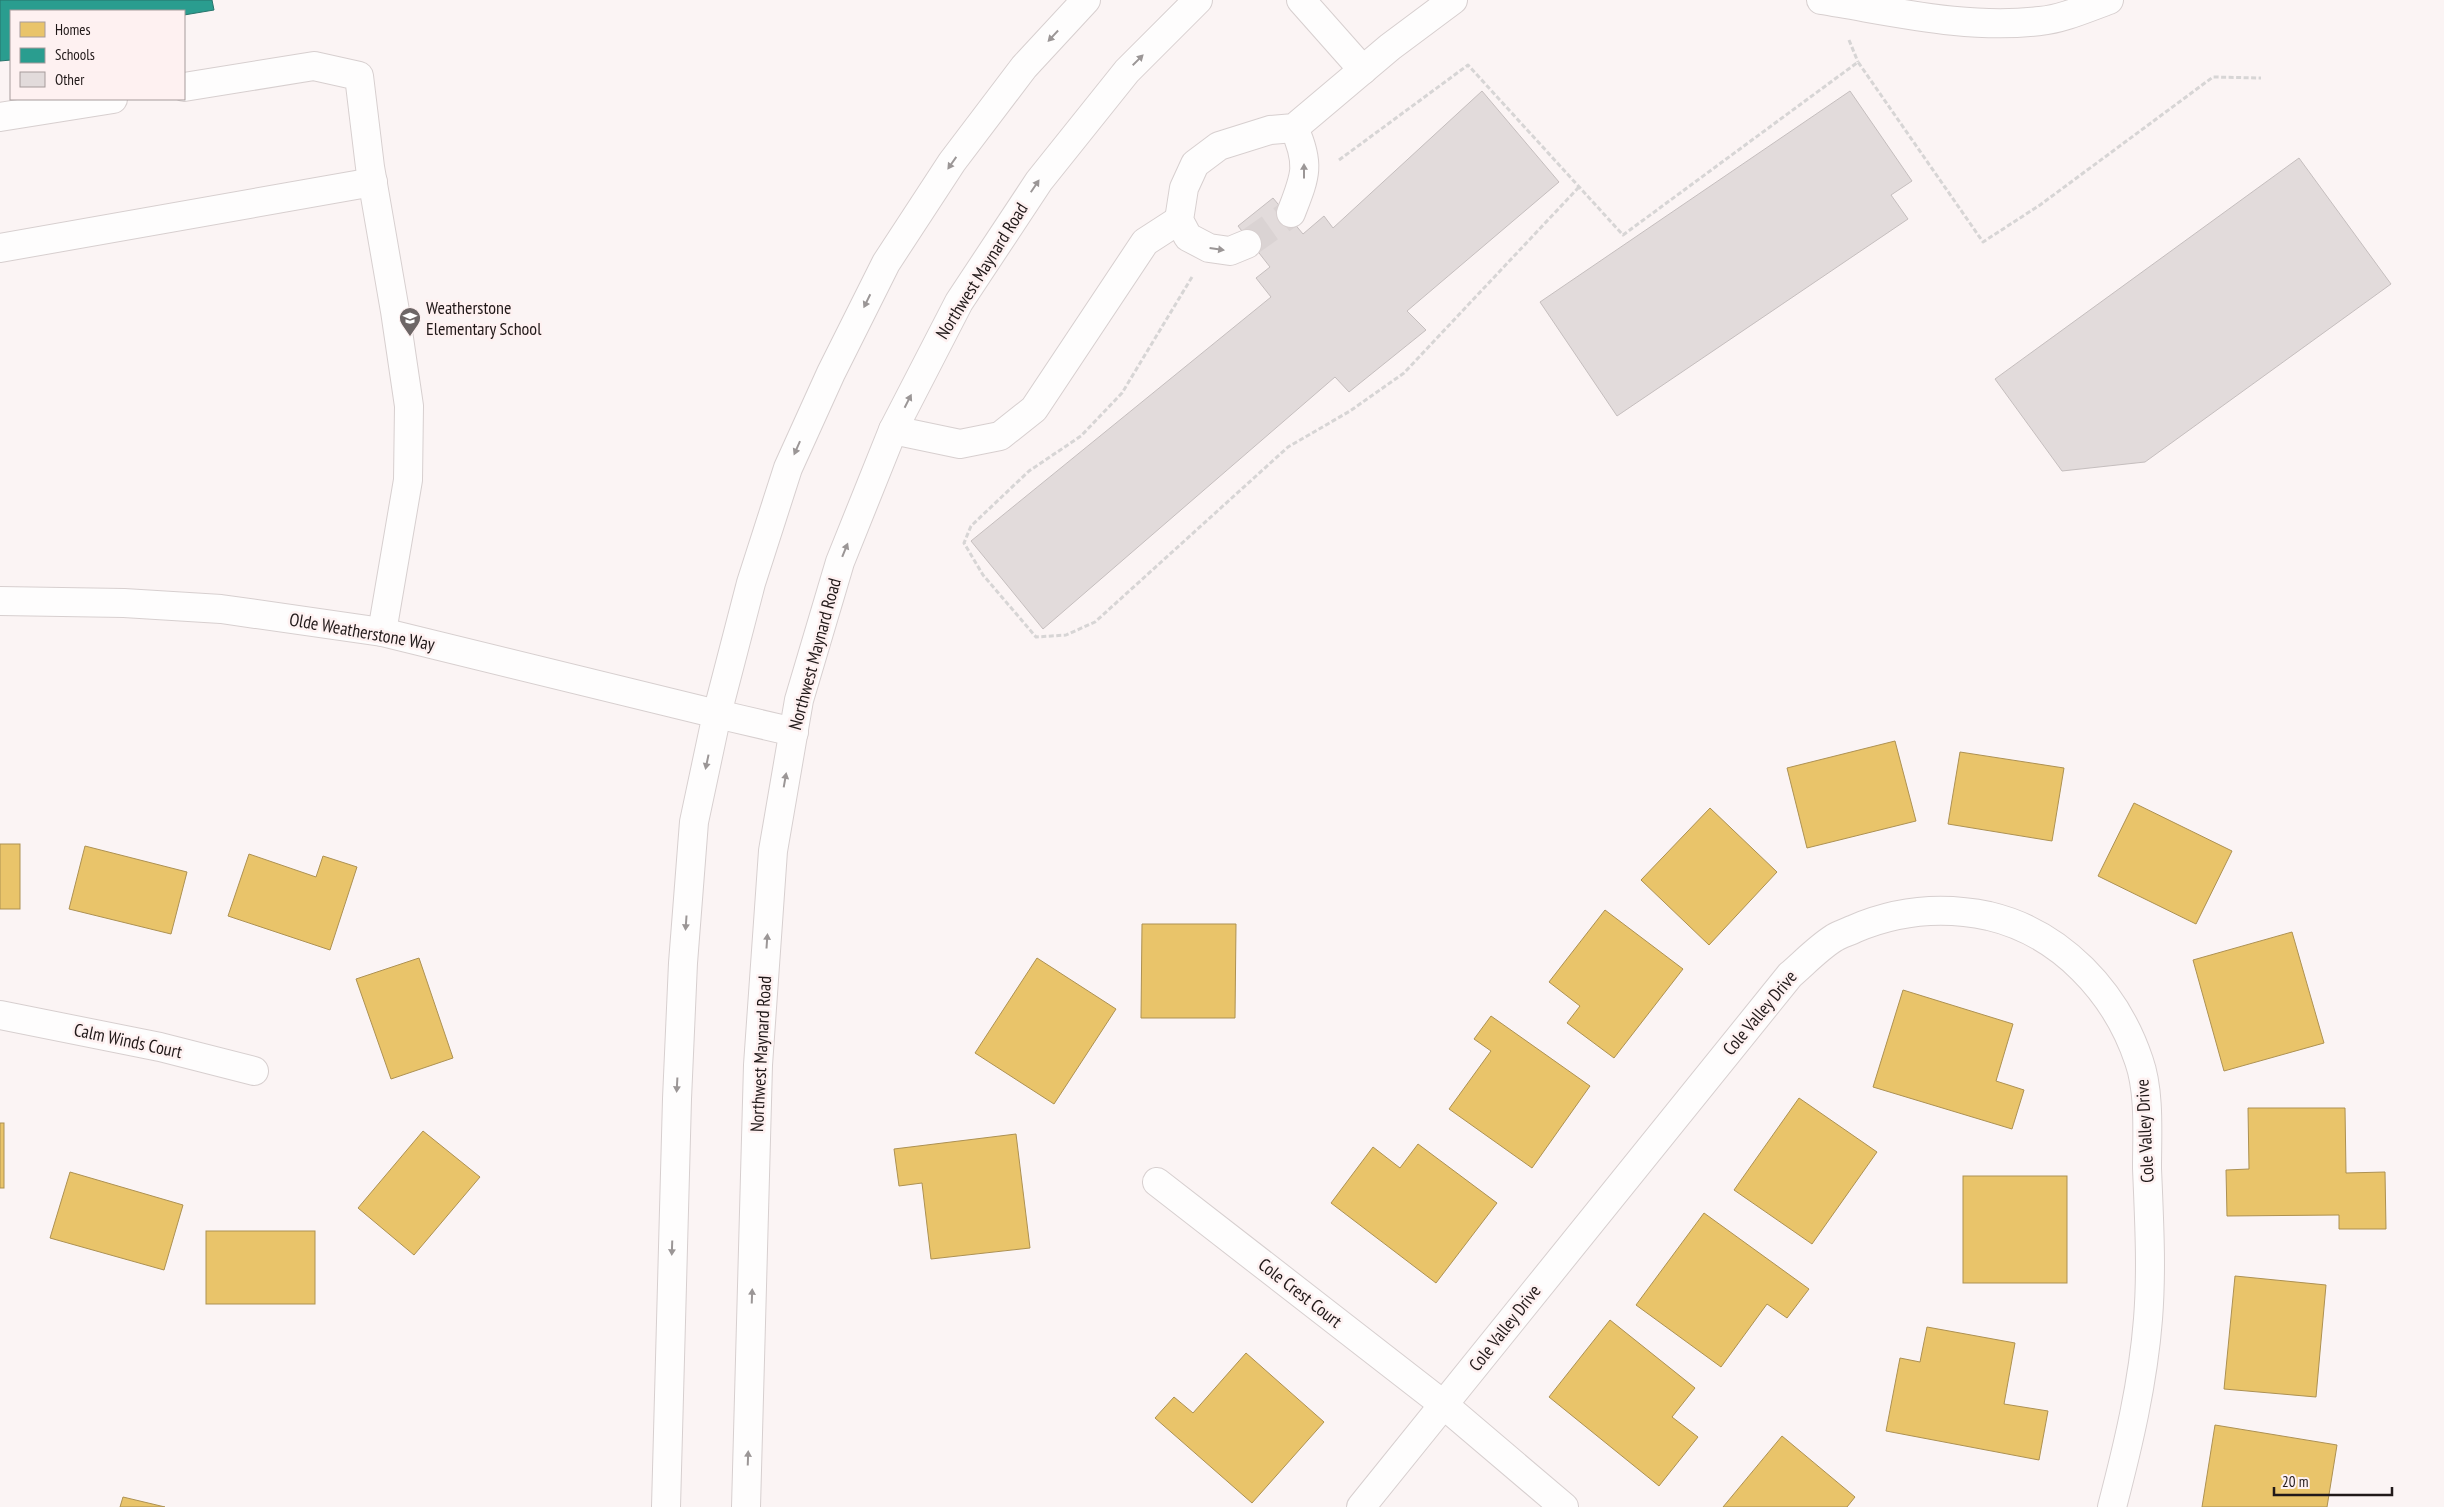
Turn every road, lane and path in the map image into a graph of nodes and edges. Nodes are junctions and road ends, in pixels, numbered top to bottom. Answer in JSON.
{"nodes":[{"id":1,"x":1086,"y":0,"type":"edge"},
{"id":2,"x":1198,"y":0,"type":"edge"},
{"id":3,"x":1301,"y":0,"type":"edge"},
{"id":4,"x":1453,"y":0,"type":"edge"},
{"id":5,"x":1821,"y":0,"type":"edge"},
{"id":6,"x":2109,"y":0,"type":"edge"},
{"id":7,"x":1363,"y":70,"type":"junction"},
{"id":8,"x":2261,"y":78,"type":"dead end"},
{"id":9,"x":185,"y":87,"type":"edge"},
{"id":10,"x":107,"y":100,"type":"edge"},
{"id":11,"x":0,"y":117,"type":"edge"},
{"id":12,"x":1294,"y":128,"type":"junction"},
{"id":13,"x":1334,"y":164,"type":"dead end"},
{"id":14,"x":372,"y":182,"type":"junction"},
{"id":15,"x":1579,"y":187,"type":"junction"},
{"id":16,"x":1290,"y":212,"type":"tunnel mouth"},
{"id":17,"x":1184,"y":228,"type":"junction"},
{"id":18,"x":1247,"y":244,"type":"tunnel mouth"},
{"id":19,"x":0,"y":248,"type":"edge"},
{"id":20,"x":1197,"y":269,"type":"dead end"},
{"id":21,"x":893,"y":430,"type":"junction"},
{"id":22,"x":0,"y":601,"type":"edge"},
{"id":23,"x":382,"y":632,"type":"junction"},
{"id":24,"x":717,"y":714,"type":"junction"},
{"id":25,"x":794,"y":732,"type":"junction"},
{"id":26,"x":0,"y":1015,"type":"edge"},
{"id":27,"x":254,"y":1071,"type":"dead end"},
{"id":28,"x":1157,"y":1182,"type":"dead end"},
{"id":29,"x":1444,"y":1405,"type":"junction"},
{"id":30,"x":666,"y":1507,"type":"edge"},
{"id":31,"x":746,"y":1507,"type":"edge"},
{"id":32,"x":1360,"y":1507,"type":"edge"},
{"id":33,"x":1564,"y":1507,"type":"edge"},
{"id":34,"x":2112,"y":1507,"type":"edge"}],
"edges":[{"from":1,"to":24,"type":"street","one_way":true},
{"from":21,"to":2,"type":"street","name":"Northwest Maynard Road","one_way":true},
{"from":3,"to":7,"type":"street"},
{"from":4,"to":7,"type":"street"},
{"from":5,"to":6,"type":"street"},
{"from":7,"to":12,"type":"street"},
{"from":8,"to":15,"type":"path"},
{"from":9,"to":14,"type":"street"},
{"from":10,"to":11,"type":"street"},
{"from":16,"to":12,"type":"street","one_way":true},
{"from":12,"to":17,"type":"street"},
{"from":13,"to":15,"type":"path"},
{"from":14,"to":19,"type":"street"},
{"from":14,"to":23,"type":"street"},
{"from":15,"to":20,"type":"path"},
{"from":17,"to":18,"type":"street","one_way":true},
{"from":17,"to":21,"type":"street"},
{"from":25,"to":21,"type":"street","name":"Northwest Maynard Road","one_way":true},
{"from":22,"to":23,"type":"street","name":"Olde Weatherstone Way"},
{"from":23,"to":24,"type":"street","name":"Olde Weatherstone Way"},
{"from":24,"to":25,"type":"street","name":"Olde Weatherstone Way"},
{"from":24,"to":30,"type":"street","one_way":true},
{"from":31,"to":25,"type":"street","name":"Northwest Maynard Road","one_way":true},
{"from":26,"to":27,"type":"street","name":"Calm Winds Court"},
{"from":28,"to":29,"type":"street","name":"Cole Crest Court"},
{"from":29,"to":32,"type":"street","name":"Cole Valley Drive"},
{"from":29,"to":33,"type":"street","name":"Cole Crest Court"},
{"from":29,"to":34,"type":"street","name":"Cole Valley Drive"}]}
